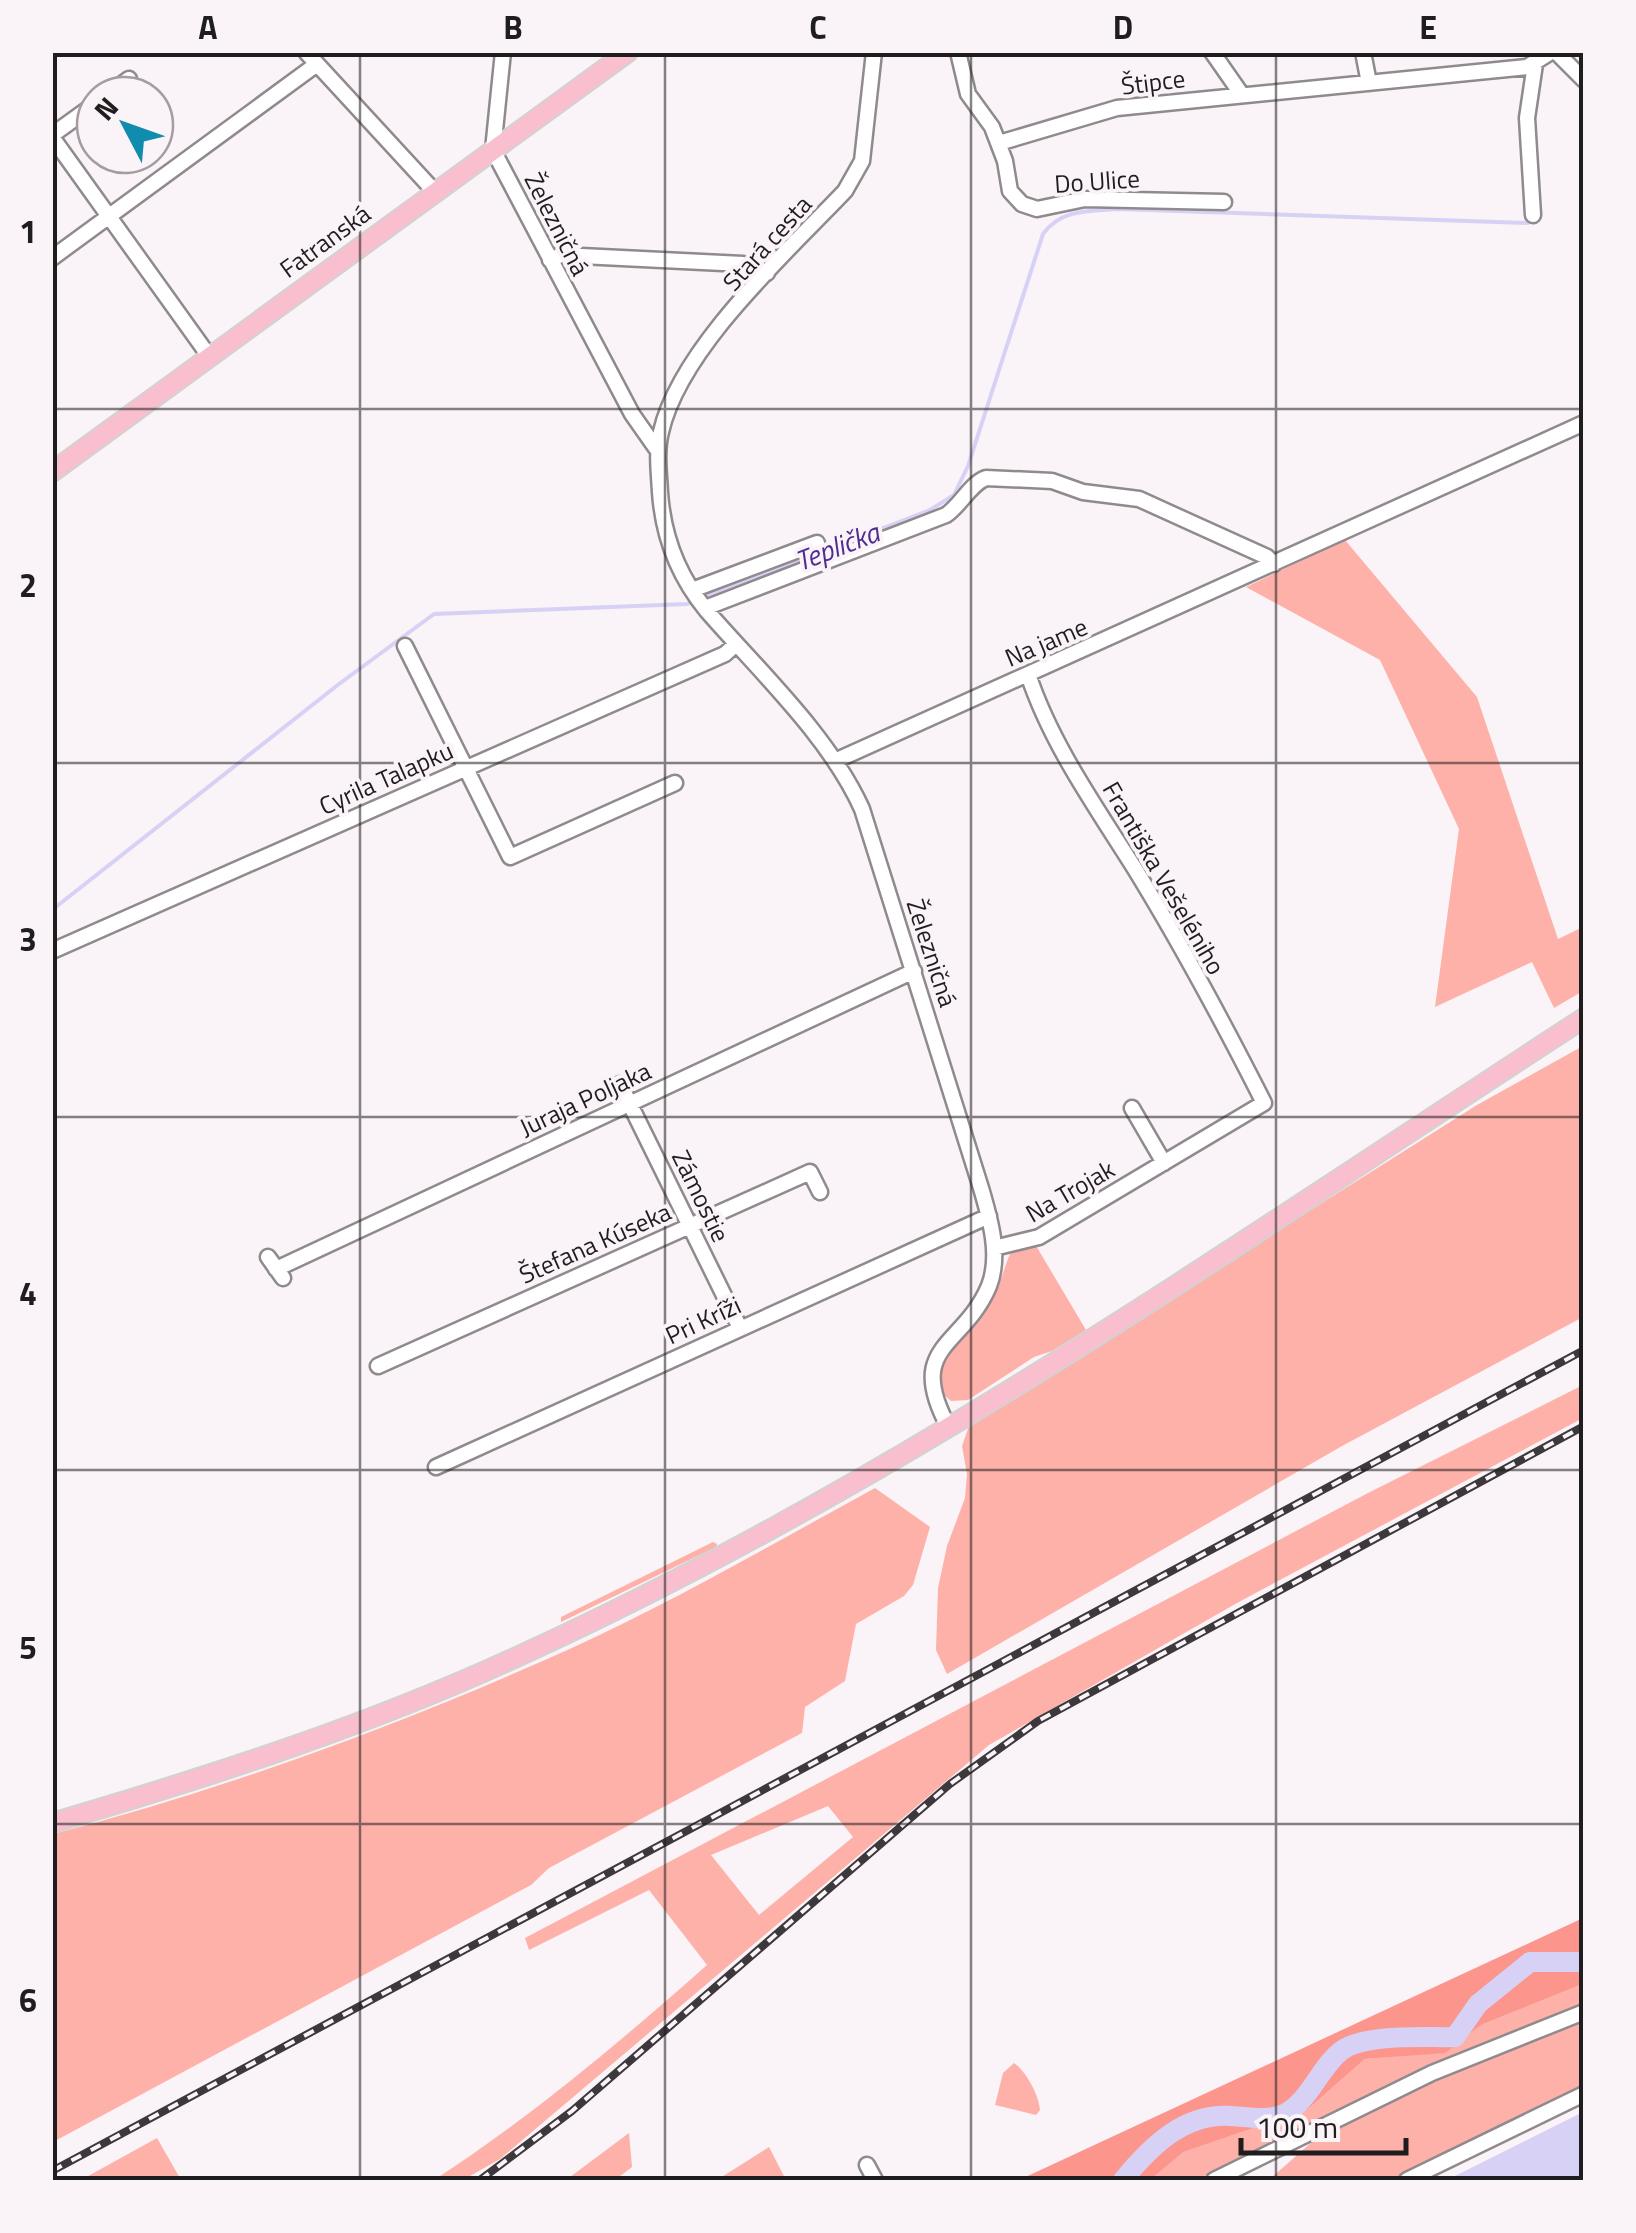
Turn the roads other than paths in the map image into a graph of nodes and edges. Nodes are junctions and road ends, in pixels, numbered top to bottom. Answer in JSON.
{"nodes":[{"id":1,"x":306,"y":52,"type":"edge"},
{"id":2,"x":503,"y":52,"type":"edge"},
{"id":3,"x":628,"y":52,"type":"edge"},
{"id":4,"x":874,"y":52,"type":"edge"},
{"id":5,"x":958,"y":52,"type":"edge"},
{"id":6,"x":1212,"y":52,"type":"edge"},
{"id":7,"x":1362,"y":52,"type":"edge"},
{"id":8,"x":1554,"y":52,"type":"edge"},
{"id":9,"x":317,"y":64,"type":"junction"},
{"id":10,"x":1535,"y":64,"type":"junction"},
{"id":11,"x":1584,"y":80,"type":"edge"},
{"id":12,"x":1369,"y":83,"type":"junction"},
{"id":13,"x":1242,"y":94,"type":"junction"},
{"id":14,"x":75,"y":119,"type":"edge"},
{"id":15,"x":52,"y":136,"type":"edge"},
{"id":16,"x":999,"y":143,"type":"junction"},
{"id":17,"x":494,"y":150,"type":"junction"},
{"id":18,"x":436,"y":192,"type":"junction"},
{"id":19,"x":1224,"y":202,"type":"dead end"},
{"id":20,"x":1533,"y":215,"type":"dead end"},
{"id":21,"x":110,"y":216,"type":"junction"},
{"id":22,"x":52,"y":258,"type":"edge"},
{"id":23,"x":550,"y":260,"type":"junction"},
{"id":24,"x":767,"y":273,"type":"junction"},
{"id":25,"x":210,"y":356,"type":"junction"},
{"id":26,"x":1584,"y":423,"type":"edge"},
{"id":27,"x":658,"y":451,"type":"junction"},
{"id":28,"x":52,"y":472,"type":"edge"},
{"id":29,"x":817,"y":542,"type":"dead end"},
{"id":30,"x":1274,"y":564,"type":"junction"},
{"id":31,"x":698,"y":599,"type":"junction"},
{"id":32,"x":736,"y":644,"type":"junction"},
{"id":33,"x":405,"y":646,"type":"dead end"},
{"id":34,"x":1028,"y":674,"type":"junction"},
{"id":35,"x":836,"y":760,"type":"junction"},
{"id":36,"x":465,"y":767,"type":"junction"},
{"id":37,"x":675,"y":784,"type":"dead end"},
{"id":38,"x":52,"y":951,"type":"edge"},
{"id":39,"x":914,"y":971,"type":"junction"},
{"id":40,"x":1584,"y":1018,"type":"edge"},
{"id":41,"x":620,"y":1084,"type":"dead end"},
{"id":42,"x":629,"y":1103,"type":"junction"},
{"id":43,"x":1264,"y":1104,"type":"joint"},
{"id":44,"x":1132,"y":1108,"type":"dead end"},
{"id":45,"x":1164,"y":1163,"type":"junction"},
{"id":46,"x":820,"y":1192,"type":"dead end"},
{"id":47,"x":989,"y":1216,"type":"junction"},
{"id":48,"x":690,"y":1225,"type":"junction"},
{"id":49,"x":994,"y":1248,"type":"junction"},
{"id":50,"x":276,"y":1268,"type":"dead end"},
{"id":51,"x":740,"y":1328,"type":"junction"},
{"id":52,"x":378,"y":1366,"type":"dead end"},
{"id":53,"x":949,"y":1428,"type":"junction"},
{"id":54,"x":436,"y":1467,"type":"dead end"},
{"id":55,"x":52,"y":1824,"type":"edge"},
{"id":56,"x":1584,"y":2012,"type":"edge"},
{"id":57,"x":1584,"y":2094,"type":"edge"},
{"id":58,"x":867,"y":2165,"type":"dead end"},
{"id":59,"x":875,"y":2180,"type":"edge"},
{"id":60,"x":1214,"y":2180,"type":"edge"},
{"id":61,"x":1407,"y":2180,"type":"edge"}],
"edges":[{"from":1,"to":9,"type":"street"},
{"from":2,"to":17,"type":"street"},
{"from":3,"to":17,"type":"main road","name":"Fatranská"},
{"from":4,"to":24,"type":"street","name":"Stará cesta"},
{"from":5,"to":16,"type":"street","name":"Do Ulice"},
{"from":6,"to":13,"type":"street"},
{"from":7,"to":12,"type":"street"},
{"from":8,"to":10,"type":"street","name":"Štipce"},
{"from":8,"to":11,"type":"street"},
{"from":9,"to":18,"type":"street"},
{"from":9,"to":21,"type":"street"},
{"from":10,"to":12,"type":"street","name":"Štipce"},
{"from":10,"to":20,"type":"street"},
{"from":12,"to":13,"type":"street","name":"Štipce"},
{"from":13,"to":16,"type":"street","name":"Štipce"},
{"from":14,"to":15,"type":"street"},
{"from":15,"to":21,"type":"street"},
{"from":16,"to":19,"type":"street","name":"Do Ulice"},
{"from":17,"to":18,"type":"main road","name":"Fatranská"},
{"from":17,"to":23,"type":"street","name":"Železničná"},
{"from":18,"to":25,"type":"main road","name":"Fatranská"},
{"from":21,"to":22,"type":"street"},
{"from":21,"to":25,"type":"street"},
{"from":23,"to":24,"type":"street"},
{"from":23,"to":27,"type":"street","name":"Železničná"},
{"from":24,"to":27,"type":"street","name":"Stará cesta"},
{"from":25,"to":28,"type":"main road","name":"Fatranská"},
{"from":26,"to":30,"type":"street","name":"Na jame"},
{"from":27,"to":31,"type":"street","name":"Železničná"},
{"from":29,"to":31,"type":"street"},
{"from":30,"to":31,"type":"street"},
{"from":30,"to":34,"type":"street","name":"Na jame"},
{"from":31,"to":32,"type":"street","name":"Železničná"},
{"from":32,"to":35,"type":"street","name":"Železničná"},
{"from":32,"to":36,"type":"street","name":"Cyrila Talapku"},
{"from":33,"to":36,"type":"street"},
{"from":34,"to":35,"type":"street","name":"Na jame"},
{"from":34,"to":43,"type":"street","name":"Františka Vešeléniho"},
{"from":35,"to":39,"type":"street","name":"Železničná"},
{"from":36,"to":37,"type":"street"},
{"from":36,"to":38,"type":"street","name":"Cyrila Talapku"},
{"from":39,"to":42,"type":"street","name":"Juraja Poljaka"},
{"from":39,"to":47,"type":"street","name":"Železničná"},
{"from":40,"to":53,"type":"main road"},
{"from":41,"to":42,"type":"street","name":"Zámostie"},
{"from":42,"to":48,"type":"street","name":"Zámostie"},
{"from":42,"to":50,"type":"street","name":"Juraja Poljaka"},
{"from":43,"to":45,"type":"street","name":"Na Trojak"},
{"from":44,"to":45,"type":"street"},
{"from":45,"to":49,"type":"street","name":"Na Trojak"},
{"from":46,"to":48,"type":"street","name":"Štefana Kúseka"},
{"from":47,"to":49,"type":"street","name":"Železničná"},
{"from":47,"to":51,"type":"street","name":"Pri Kríži"},
{"from":48,"to":51,"type":"street","name":"Zámostie"},
{"from":48,"to":52,"type":"street","name":"Štefana Kúseka"},
{"from":49,"to":53,"type":"street","name":"Železničná"},
{"from":51,"to":54,"type":"street","name":"Pri Kríži"},
{"from":53,"to":55,"type":"main road"},
{"from":56,"to":60,"type":"street"},
{"from":57,"to":61,"type":"street"},
{"from":58,"to":59,"type":"street"}]}
